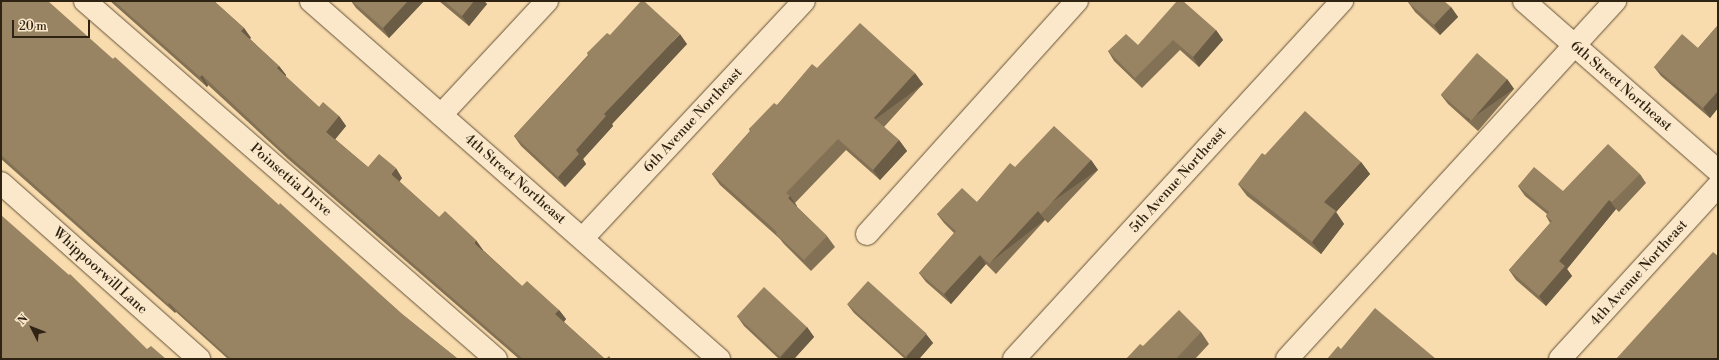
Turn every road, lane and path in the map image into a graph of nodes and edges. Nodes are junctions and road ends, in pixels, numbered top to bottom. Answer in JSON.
{"nodes":[{"id":1,"x":85,"y":1,"type":"edge"},
{"id":2,"x":311,"y":1,"type":"edge"},
{"id":3,"x":547,"y":1,"type":"edge"},
{"id":4,"x":804,"y":1,"type":"edge"},
{"id":5,"x":1077,"y":1,"type":"edge"},
{"id":6,"x":1342,"y":1,"type":"edge"},
{"id":7,"x":1524,"y":1,"type":"edge"},
{"id":8,"x":1615,"y":1,"type":"edge"},
{"id":9,"x":1574,"y":45,"type":"junction"},
{"id":10,"x":441,"y":115,"type":"junction"},
{"id":11,"x":1718,"y":171,"type":"edge"},
{"id":12,"x":1,"y":183,"type":"edge"},
{"id":13,"x":1718,"y":186,"type":"edge"},
{"id":14,"x":867,"y":234,"type":"dead end"},
{"id":15,"x":583,"y":238,"type":"junction"},
{"id":16,"x":199,"y":359,"type":"edge"},
{"id":17,"x":496,"y":359,"type":"edge"},
{"id":18,"x":719,"y":359,"type":"edge"},
{"id":19,"x":1014,"y":359,"type":"edge"},
{"id":20,"x":1287,"y":359,"type":"edge"},
{"id":21,"x":1560,"y":359,"type":"edge"}],
"edges":[{"from":1,"to":17,"type":"street","name":"Poinsettia Drive"},
{"from":2,"to":10,"type":"street","name":"4th Street Northeast"},
{"from":3,"to":10,"type":"street"},
{"from":4,"to":15,"type":"street","name":"6th Avenue Northeast"},
{"from":5,"to":14,"type":"street"},
{"from":6,"to":19,"type":"street","name":"5th Avenue Northeast"},
{"from":7,"to":9,"type":"street","name":"6th Street Northeast"},
{"from":8,"to":9,"type":"street"},
{"from":9,"to":11,"type":"street","name":"6th Street Northeast"},
{"from":9,"to":20,"type":"street"},
{"from":10,"to":15,"type":"street","name":"4th Street Northeast"},
{"from":12,"to":16,"type":"street","name":"Whippoorwill Lane"},
{"from":13,"to":21,"type":"street","name":"4th Avenue Northeast"},
{"from":15,"to":18,"type":"street","name":"4th Street Northeast"}]}
